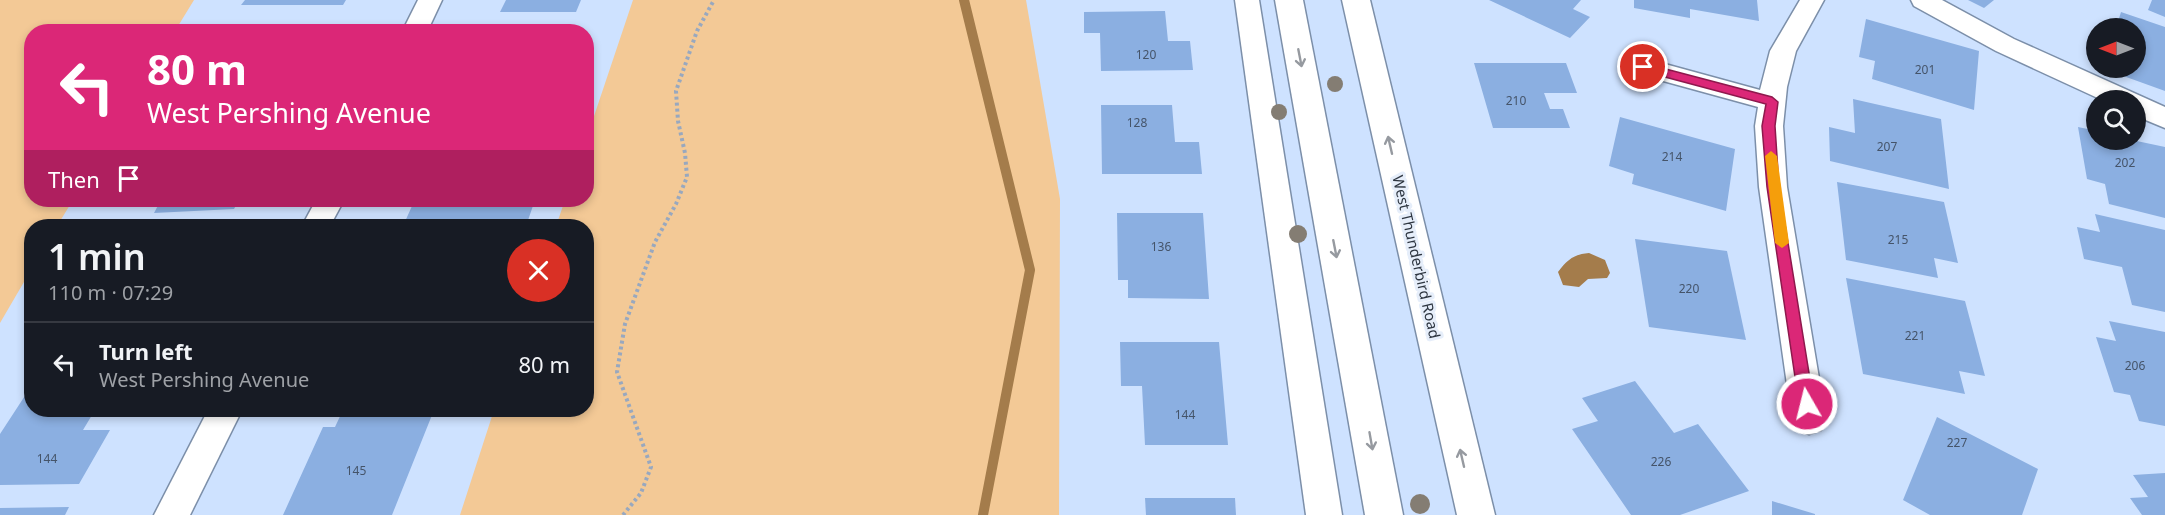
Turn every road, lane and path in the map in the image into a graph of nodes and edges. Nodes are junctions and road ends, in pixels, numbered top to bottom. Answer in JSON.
{"nodes":[{"id":1,"x":430,"y":0,"type":"edge"},
{"id":2,"x":714,"y":0,"type":"edge"},
{"id":3,"x":1247,"y":0,"type":"edge"},
{"id":4,"x":1289,"y":0,"type":"edge"},
{"id":5,"x":1356,"y":0,"type":"edge"},
{"id":6,"x":1812,"y":0,"type":"edge"},
{"id":7,"x":1923,"y":0,"type":"edge"},
{"id":8,"x":418,"y":24,"type":"edge"},
{"id":9,"x":1643,"y":67,"type":"dead end"},
{"id":10,"x":2103,"y":90,"type":"edge"},
{"id":11,"x":1772,"y":102,"type":"junction"},
{"id":12,"x":2146,"y":109,"type":"edge"},
{"id":13,"x":2165,"y":118,"type":"edge"},
{"id":14,"x":221,"y":417,"type":"edge"},
{"id":15,"x":1809,"y":420,"type":"dead end"},
{"id":16,"x":172,"y":515,"type":"edge"},
{"id":17,"x":623,"y":515,"type":"edge"},
{"id":18,"x":1324,"y":515,"type":"edge"},
{"id":19,"x":1384,"y":515,"type":"edge"},
{"id":20,"x":1476,"y":515,"type":"edge"}],
"edges":[{"from":1,"to":8,"type":"street"},
{"from":2,"to":17,"type":"path"},
{"from":3,"to":18,"type":"street"},
{"from":4,"to":19,"type":"main road","one_way":true},
{"from":20,"to":5,"type":"main road","name":"West Thunderbird Road","one_way":true},
{"from":6,"to":11,"type":"street"},
{"from":7,"to":10,"type":"street"},
{"from":9,"to":11,"type":"street"},
{"from":11,"to":15,"type":"street"},
{"from":12,"to":13,"type":"street"},
{"from":14,"to":16,"type":"street"}]}
